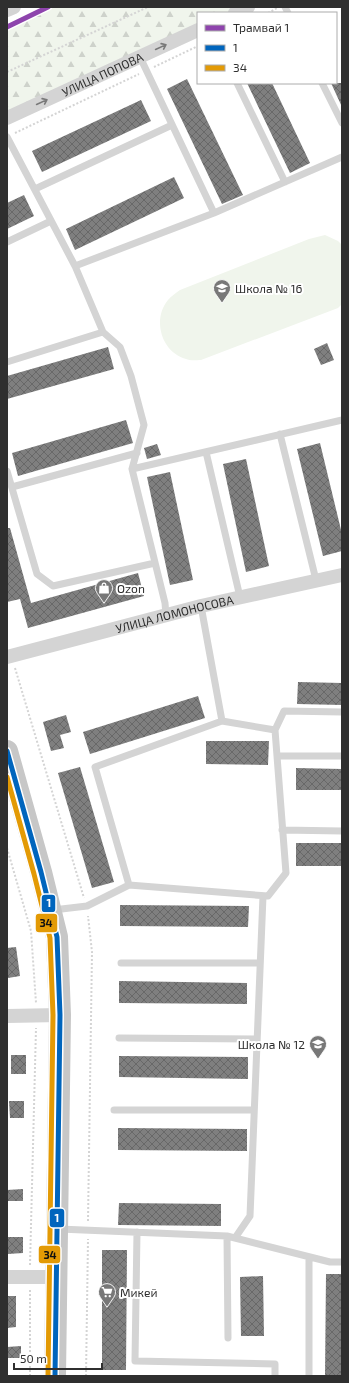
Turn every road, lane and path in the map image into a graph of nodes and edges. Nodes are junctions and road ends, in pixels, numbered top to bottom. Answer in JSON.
{"nodes":[{"id":1,"x":14,"y":7,"type":"edge"},
{"id":2,"x":148,"y":7,"type":"edge"},
{"id":3,"x":248,"y":7,"type":"edge"},
{"id":4,"x":280,"y":7,"type":"edge"},
{"id":5,"x":7,"y":10,"type":"edge"},
{"id":6,"x":237,"y":12,"type":"edge"},
{"id":7,"x":270,"y":12,"type":"edge"},
{"id":8,"x":197,"y":30,"type":"edge"},
{"id":9,"x":197,"y":46,"type":"edge"},
{"id":10,"x":140,"y":57,"type":"junction"},
{"id":11,"x":146,"y":71,"type":"junction"},
{"id":12,"x":7,"y":72,"type":"edge"},
{"id":13,"x":237,"y":84,"type":"edge"},
{"id":14,"x":322,"y":84,"type":"edge"},
{"id":15,"x":7,"y":118,"type":"edge"},
{"id":16,"x":342,"y":123,"type":"edge"},
{"id":17,"x":172,"y":125,"type":"junction"},
{"id":18,"x":7,"y":137,"type":"edge"},
{"id":19,"x":342,"y":157,"type":"edge"},
{"id":20,"x":285,"y":182,"type":"junction"},
{"id":21,"x":35,"y":189,"type":"junction"},
{"id":22,"x":214,"y":213,"type":"junction"},
{"id":23,"x":51,"y":221,"type":"junction"},
{"id":24,"x":7,"y":242,"type":"edge"},
{"id":25,"x":74,"y":266,"type":"junction"},
{"id":26,"x":103,"y":332,"type":"junction"},
{"id":27,"x":7,"y":362,"type":"edge"},
{"id":28,"x":342,"y":420,"type":"edge"},
{"id":29,"x":280,"y":434,"type":"junction"},
{"id":30,"x":137,"y":452,"type":"junction"},
{"id":31,"x":206,"y":452,"type":"junction"},
{"id":32,"x":132,"y":469,"type":"junction"},
{"id":33,"x":7,"y":471,"type":"edge"},
{"id":34,"x":12,"y":487,"type":"junction"},
{"id":35,"x":155,"y":563,"type":"junction"},
{"id":36,"x":342,"y":575,"type":"edge"},
{"id":37,"x":316,"y":580,"type":"junction"},
{"id":38,"x":240,"y":597,"type":"junction"},
{"id":39,"x":201,"y":606,"type":"junction"},
{"id":40,"x":166,"y":615,"type":"junction"},
{"id":41,"x":7,"y":657,"type":"edge"},
{"id":42,"x":342,"y":712,"type":"edge"},
{"id":43,"x":222,"y":721,"type":"junction"},
{"id":44,"x":275,"y":730,"type":"junction"},
{"id":45,"x":7,"y":751,"type":"edge"},
{"id":46,"x":277,"y":756,"type":"junction"},
{"id":47,"x":342,"y":756,"type":"edge"},
{"id":48,"x":11,"y":782,"type":"edge"},
{"id":49,"x":282,"y":830,"type":"junction"},
{"id":50,"x":342,"y":831,"type":"edge"},
{"id":51,"x":7,"y":848,"type":"edge"},
{"id":52,"x":129,"y":885,"type":"junction"},
{"id":53,"x":263,"y":896,"type":"junction"},
{"id":54,"x":51,"y":910,"type":"junction"},
{"id":55,"x":121,"y":963,"type":"dead end"},
{"id":56,"x":260,"y":963,"type":"junction"},
{"id":57,"x":37,"y":1015,"type":"junction"},
{"id":58,"x":60,"y":1015,"type":"junction"},
{"id":59,"x":7,"y":1016,"type":"edge"},
{"id":60,"x":118,"y":1038,"type":"dead end"},
{"id":61,"x":257,"y":1039,"type":"junction"},
{"id":62,"x":114,"y":1110,"type":"dead end"},
{"id":63,"x":254,"y":1110,"type":"junction"},
{"id":64,"x":57,"y":1229,"type":"junction"},
{"id":65,"x":137,"y":1232,"type":"junction"},
{"id":66,"x":227,"y":1236,"type":"junction"},
{"id":67,"x":235,"y":1238,"type":"junction"},
{"id":68,"x":309,"y":1257,"type":"junction"},
{"id":69,"x":342,"y":1262,"type":"edge"},
{"id":70,"x":7,"y":1277,"type":"edge"},
{"id":71,"x":30,"y":1277,"type":"junction"},
{"id":72,"x":56,"y":1277,"type":"junction"},
{"id":73,"x":228,"y":1338,"type":"dead end"},
{"id":74,"x":30,"y":1376,"type":"edge"},
{"id":75,"x":55,"y":1376,"type":"edge"},
{"id":76,"x":275,"y":1376,"type":"edge"},
{"id":77,"x":309,"y":1376,"type":"edge"}],
"edges":[{"from":1,"to":5,"type":"street"},
{"from":2,"to":12,"type":"path"},
{"from":3,"to":6,"type":"street"},
{"from":4,"to":7,"type":"path"},
{"from":10,"to":8,"type":"street","name":"УЛИЦА ПОПОВА","one_way":true},
{"from":9,"to":11,"type":"path"},
{"from":10,"to":11,"type":"lane"},
{"from":15,"to":10,"type":"street","name":"УЛИЦА ПОПОВА","one_way":true},
{"from":11,"to":17,"type":"lane"},
{"from":11,"to":18,"type":"path"},
{"from":13,"to":20,"type":"lane"},
{"from":14,"to":16,"type":"lane"},
{"from":17,"to":21,"type":"lane"},
{"from":17,"to":22,"type":"lane"},
{"from":18,"to":21,"type":"lane"},
{"from":19,"to":20,"type":"lane"},
{"from":20,"to":22,"type":"lane"},
{"from":21,"to":23,"type":"lane"},
{"from":22,"to":25,"type":"lane"},
{"from":23,"to":24,"type":"lane"},
{"from":23,"to":25,"type":"lane"},
{"from":25,"to":26,"type":"lane"},
{"from":26,"to":27,"type":"lane"},
{"from":26,"to":30,"type":"lane"},
{"from":28,"to":29,"type":"lane"},
{"from":29,"to":31,"type":"lane"},
{"from":29,"to":37,"type":"lane"},
{"from":30,"to":32,"type":"lane"},
{"from":30,"to":34,"type":"lane"},
{"from":31,"to":32,"type":"lane"},
{"from":31,"to":38,"type":"lane"},
{"from":32,"to":35,"type":"lane"},
{"from":33,"to":34,"type":"lane"},
{"from":34,"to":35,"type":"lane"},
{"from":35,"to":40,"type":"lane"},
{"from":36,"to":37,"type":"street","name":"УЛИЦА ЛОМОНОСОВА"},
{"from":37,"to":38,"type":"street","name":"УЛИЦА ЛОМОНОСОВА"},
{"from":38,"to":39,"type":"street","name":"УЛИЦА ЛОМОНОСОВА"},
{"from":39,"to":40,"type":"street","name":"УЛИЦА ЛОМОНОСОВА"},
{"from":39,"to":43,"type":"lane"},
{"from":40,"to":41,"type":"street","name":"УЛИЦА ЛОМОНОСОВА"},
{"from":42,"to":44,"type":"lane"},
{"from":43,"to":44,"type":"lane"},
{"from":43,"to":52,"type":"lane"},
{"from":44,"to":46,"type":"lane"},
{"from":45,"to":48,"type":"main road"},
{"from":46,"to":47,"type":"lane"},
{"from":46,"to":49,"type":"lane"},
{"from":48,"to":54,"type":"main road"},
{"from":49,"to":50,"type":"lane"},
{"from":49,"to":53,"type":"lane"},
{"from":51,"to":57,"type":"path"},
{"from":52,"to":53,"type":"lane"},
{"from":52,"to":54,"type":"lane"},
{"from":53,"to":56,"type":"lane"},
{"from":54,"to":58,"type":"main road"},
{"from":55,"to":56,"type":"lane"},
{"from":56,"to":61,"type":"lane"},
{"from":57,"to":58,"type":"street"},
{"from":57,"to":59,"type":"street"},
{"from":57,"to":71,"type":"path"},
{"from":58,"to":64,"type":"main road"},
{"from":60,"to":61,"type":"lane"},
{"from":61,"to":63,"type":"lane"},
{"from":62,"to":63,"type":"lane"},
{"from":63,"to":67,"type":"lane"},
{"from":64,"to":65,"type":"lane"},
{"from":64,"to":72,"type":"main road"},
{"from":65,"to":66,"type":"lane"},
{"from":65,"to":76,"type":"lane"},
{"from":66,"to":67,"type":"lane"},
{"from":66,"to":73,"type":"lane"},
{"from":67,"to":68,"type":"lane"},
{"from":68,"to":69,"type":"lane"},
{"from":68,"to":77,"type":"lane"},
{"from":70,"to":71,"type":"street"},
{"from":71,"to":72,"type":"street"},
{"from":71,"to":74,"type":"path"},
{"from":72,"to":75,"type":"main road"}]}
